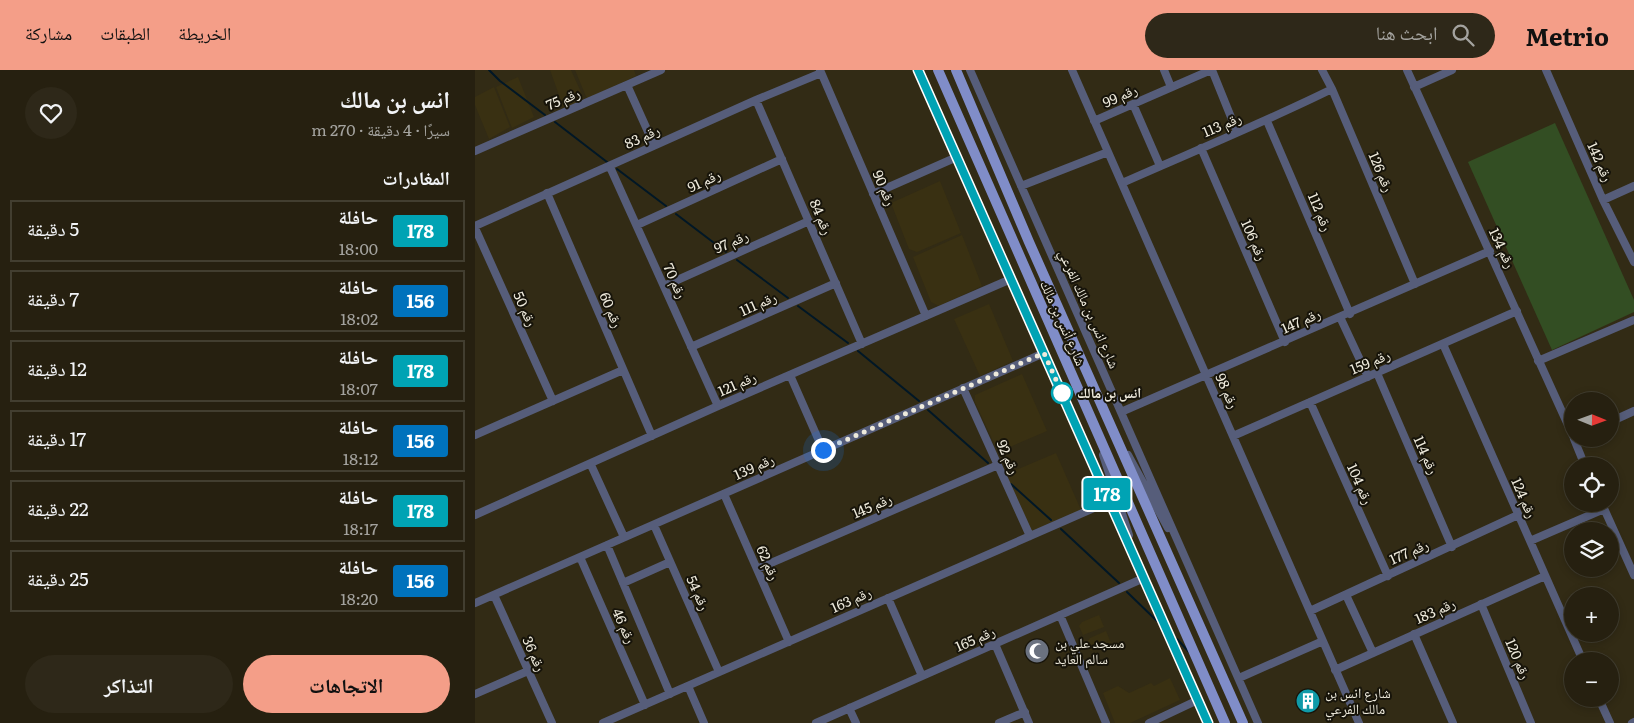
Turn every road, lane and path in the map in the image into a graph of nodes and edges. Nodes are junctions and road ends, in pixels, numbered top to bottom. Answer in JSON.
{"nodes":[{"id":1,"x":661,"y":70,"type":"edge"},
{"id":2,"x":918,"y":70,"type":"edge"},
{"id":3,"x":938,"y":70,"type":"edge"},
{"id":4,"x":955,"y":70,"type":"edge"},
{"id":5,"x":970,"y":70,"type":"edge"},
{"id":6,"x":1072,"y":70,"type":"edge"},
{"id":7,"x":1164,"y":70,"type":"edge"},
{"id":8,"x":1211,"y":70,"type":"edge"},
{"id":9,"x":1321,"y":70,"type":"edge"},
{"id":10,"x":1407,"y":70,"type":"edge"},
{"id":11,"x":1451,"y":70,"type":"edge"},
{"id":12,"x":1546,"y":70,"type":"edge"},
{"id":13,"x":820,"y":72,"type":"edge"},
{"id":14,"x":647,"y":73,"type":"edge"},
{"id":15,"x":627,"y":85,"type":"junction"},
{"id":16,"x":1171,"y":87,"type":"junction"},
{"id":17,"x":1414,"y":87,"type":"junction"},
{"id":18,"x":1332,"y":89,"type":"junction"},
{"id":19,"x":756,"y":100,"type":"junction"},
{"id":20,"x":1133,"y":104,"type":"junction"},
{"id":21,"x":1094,"y":121,"type":"junction"},
{"id":22,"x":1267,"y":121,"type":"junction"},
{"id":23,"x":1237,"y":132,"type":"junction"},
{"id":24,"x":654,"y":145,"type":"junction"},
{"id":25,"x":1201,"y":148,"type":"junction"},
{"id":26,"x":475,"y":151,"type":"edge"},
{"id":27,"x":1108,"y":152,"type":"junction"},
{"id":28,"x":957,"y":158,"type":"junction"},
{"id":29,"x":782,"y":159,"type":"junction"},
{"id":30,"x":1160,"y":166,"type":"junction"},
{"id":31,"x":610,"y":167,"type":"junction"},
{"id":32,"x":1122,"y":183,"type":"junction"},
{"id":33,"x":1021,"y":186,"type":"junction"},
{"id":34,"x":1634,"y":186,"type":"edge"},
{"id":35,"x":547,"y":193,"type":"junction"},
{"id":36,"x":873,"y":194,"type":"junction"},
{"id":37,"x":1603,"y":200,"type":"junction"},
{"id":38,"x":809,"y":221,"type":"junction"},
{"id":39,"x":637,"y":225,"type":"junction"},
{"id":40,"x":475,"y":227,"type":"edge"},
{"id":41,"x":1490,"y":251,"type":"junction"},
{"id":42,"x":1634,"y":262,"type":"edge"},
{"id":43,"x":1011,"y":279,"type":"junction"},
{"id":44,"x":836,"y":283,"type":"junction"},
{"id":45,"x":1415,"y":284,"type":"junction"},
{"id":46,"x":664,"y":286,"type":"junction"},
{"id":47,"x":1517,"y":311,"type":"junction"},
{"id":48,"x":1350,"y":314,"type":"junction"},
{"id":49,"x":926,"y":316,"type":"junction"},
{"id":50,"x":1340,"y":317,"type":"junction"},
{"id":51,"x":1634,"y":320,"type":"edge"},
{"id":52,"x":1285,"y":342,"type":"junction"},
{"id":53,"x":862,"y":344,"type":"junction"},
{"id":54,"x":1443,"y":344,"type":"junction"},
{"id":55,"x":691,"y":347,"type":"junction"},
{"id":56,"x":1044,"y":353,"type":"junction"},
{"id":57,"x":1538,"y":361,"type":"junction"},
{"id":58,"x":623,"y":370,"type":"junction"},
{"id":59,"x":1377,"y":373,"type":"junction"},
{"id":60,"x":790,"y":375,"type":"junction"},
{"id":61,"x":1206,"y":376,"type":"junction"},
{"id":62,"x":1368,"y":377,"type":"junction"},
{"id":63,"x":963,"y":388,"type":"junction"},
{"id":64,"x":553,"y":401,"type":"junction"},
{"id":65,"x":1310,"y":402,"type":"junction"},
{"id":66,"x":1101,"y":404,"type":"junction"},
{"id":67,"x":718,"y":406,"type":"junction"},
{"id":68,"x":1121,"y":412,"type":"junction"},
{"id":69,"x":1633,"y":414,"type":"edge"},
{"id":70,"x":1564,"y":417,"type":"edge"},
{"id":71,"x":1619,"y":419,"type":"edge"},
{"id":72,"x":1091,"y":420,"type":"junction"},
{"id":73,"x":476,"y":431,"type":"edge"},
{"id":74,"x":652,"y":436,"type":"junction"},
{"id":75,"x":1233,"y":436,"type":"junction"},
{"id":76,"x":823,"y":450,"type":"junction"},
{"id":77,"x":591,"y":465,"type":"junction"},
{"id":78,"x":998,"y":465,"type":"junction"},
{"id":79,"x":724,"y":494,"type":"junction"},
{"id":80,"x":1110,"y":501,"type":"junction"},
{"id":81,"x":1590,"y":512,"type":"edge"},
{"id":82,"x":1606,"y":512,"type":"edge"},
{"id":83,"x":475,"y":515,"type":"edge"},
{"id":84,"x":1519,"y":515,"type":"junction"},
{"id":85,"x":654,"y":524,"type":"junction"},
{"id":86,"x":1030,"y":536,"type":"junction"},
{"id":87,"x":624,"y":537,"type":"junction"},
{"id":88,"x":1530,"y":541,"type":"junction"},
{"id":89,"x":607,"y":545,"type":"junction"},
{"id":90,"x":1452,"y":547,"type":"junction"},
{"id":91,"x":580,"y":557,"type":"junction"},
{"id":92,"x":670,"y":562,"type":"junction"},
{"id":93,"x":757,"y":569,"type":"junction"},
{"id":94,"x":1634,"y":575,"type":"edge"},
{"id":95,"x":1388,"y":576,"type":"junction"},
{"id":96,"x":1545,"y":576,"type":"junction"},
{"id":97,"x":1144,"y":578,"type":"junction"},
{"id":98,"x":623,"y":583,"type":"junction"},
{"id":99,"x":1197,"y":583,"type":"junction"},
{"id":100,"x":494,"y":595,"type":"junction"},
{"id":101,"x":1346,"y":595,"type":"junction"},
{"id":102,"x":888,"y":598,"type":"junction"},
{"id":103,"x":475,"y":603,"type":"edge"},
{"id":104,"x":1481,"y":604,"type":"junction"},
{"id":105,"x":1310,"y":611,"type":"junction"},
{"id":106,"x":1060,"y":615,"type":"junction"},
{"id":107,"x":1414,"y":634,"type":"junction"},
{"id":108,"x":1323,"y":641,"type":"junction"},
{"id":109,"x":789,"y":642,"type":"junction"},
{"id":110,"x":995,"y":644,"type":"junction"},
{"id":111,"x":1579,"y":652,"type":"edge"},
{"id":112,"x":1373,"y":653,"type":"junction"},
{"id":113,"x":1335,"y":670,"type":"junction"},
{"id":114,"x":528,"y":671,"type":"junction"},
{"id":115,"x":719,"y":672,"type":"junction"},
{"id":116,"x":922,"y":676,"type":"junction"},
{"id":117,"x":1239,"y":678,"type":"junction"},
{"id":118,"x":688,"y":686,"type":"junction"},
{"id":119,"x":475,"y":694,"type":"edge"},
{"id":120,"x":670,"y":694,"type":"junction"},
{"id":121,"x":1197,"y":700,"type":"junction"},
{"id":122,"x":645,"y":705,"type":"junction"},
{"id":123,"x":1603,"y":707,"type":"edge"},
{"id":124,"x":849,"y":708,"type":"junction"},
{"id":125,"x":1025,"y":712,"type":"junction"},
{"id":126,"x":552,"y":723,"type":"edge"},
{"id":127,"x":603,"y":723,"type":"edge"},
{"id":128,"x":704,"y":723,"type":"edge"},
{"id":129,"x":816,"y":723,"type":"edge"},
{"id":130,"x":855,"y":723,"type":"edge"},
{"id":131,"x":999,"y":723,"type":"edge"},
{"id":132,"x":1029,"y":723,"type":"edge"},
{"id":133,"x":1106,"y":723,"type":"edge"},
{"id":134,"x":1149,"y":723,"type":"edge"},
{"id":135,"x":1208,"y":723,"type":"edge"},
{"id":136,"x":1225,"y":723,"type":"edge"},
{"id":137,"x":1243,"y":723,"type":"edge"},
{"id":138,"x":1258,"y":723,"type":"edge"},
{"id":139,"x":1359,"y":723,"type":"edge"},
{"id":140,"x":1453,"y":723,"type":"edge"},
{"id":141,"x":1531,"y":723,"type":"edge"},
{"id":142,"x":1610,"y":723,"type":"edge"}],
"edges":[{"from":1,"to":14,"type":"street","name":"رقم 75"},
{"from":2,"to":28,"type":"street"},
{"from":3,"to":72,"type":"main road","name":"شارع أنس بن مالك"},
{"from":4,"to":66,"type":"main road","name":"شارع أنس بن مالك"},
{"from":5,"to":33,"type":"street","name":"شارع انس بن مالك الفرعي"},
{"from":6,"to":21,"type":"street","name":"رقم 98"},
{"from":7,"to":16,"type":"street"},
{"from":8,"to":16,"type":"street","name":"رقم 99"},
{"from":8,"to":23,"type":"street"},
{"from":9,"to":18,"type":"street","name":"رقم 126"},
{"from":10,"to":17,"type":"street","name":"رقم 134"},
{"from":11,"to":17,"type":"street"},
{"from":12,"to":37,"type":"street","name":"رقم 142"},
{"from":13,"to":19,"type":"street","name":"رقم 83"},
{"from":13,"to":36,"type":"street","name":"رقم 90"},
{"from":14,"to":15,"type":"street","name":"رقم 75"},
{"from":15,"to":24,"type":"street"},
{"from":15,"to":26,"type":"street","name":"رقم 75"},
{"from":16,"to":20,"type":"street","name":"رقم 99"},
{"from":17,"to":41,"type":"street","name":"رقم 134"},
{"from":18,"to":22,"type":"street","name":"رقم 113"},
{"from":18,"to":45,"type":"street","name":"رقم 126"},
{"from":19,"to":24,"type":"street","name":"رقم 83"},
{"from":19,"to":29,"type":"street","name":"رقم 84"},
{"from":20,"to":21,"type":"street","name":"رقم 99"},
{"from":20,"to":30,"type":"street"},
{"from":21,"to":27,"type":"street","name":"رقم 98"},
{"from":22,"to":23,"type":"street","name":"رقم 113"},
{"from":22,"to":48,"type":"street","name":"رقم 112"},
{"from":23,"to":25,"type":"street","name":"رقم 113"},
{"from":24,"to":31,"type":"street","name":"رقم 83"},
{"from":25,"to":30,"type":"street","name":"رقم 113"},
{"from":25,"to":52,"type":"street","name":"رقم 106"},
{"from":27,"to":32,"type":"street","name":"رقم 98"},
{"from":27,"to":33,"type":"street"},
{"from":28,"to":36,"type":"street"},
{"from":28,"to":43,"type":"street"},
{"from":29,"to":38,"type":"street","name":"رقم 84"},
{"from":29,"to":39,"type":"street","name":"رقم 91"},
{"from":30,"to":32,"type":"street","name":"رقم 113"},
{"from":31,"to":35,"type":"street","name":"رقم 83"},
{"from":31,"to":39,"type":"street","name":"رقم 70"},
{"from":32,"to":61,"type":"street","name":"رقم 98"},
{"from":33,"to":68,"type":"street","name":"شارع انس بن مالك الفرعي"},
{"from":34,"to":37,"type":"street"},
{"from":35,"to":40,"type":"street","name":"رقم 83"},
{"from":35,"to":58,"type":"street","name":"رقم 60"},
{"from":36,"to":49,"type":"street","name":"رقم 90"},
{"from":37,"to":42,"type":"street","name":"رقم 142"},
{"from":38,"to":44,"type":"street","name":"رقم 84"},
{"from":38,"to":46,"type":"street","name":"رقم 97"},
{"from":39,"to":46,"type":"street","name":"رقم 70"},
{"from":40,"to":64,"type":"street","name":"رقم 50"},
{"from":41,"to":45,"type":"street","name":"رقم 147"},
{"from":41,"to":47,"type":"street","name":"رقم 134"},
{"from":43,"to":49,"type":"street","name":"رقم 121"},
{"from":43,"to":56,"type":"street"},
{"from":44,"to":53,"type":"street","name":"رقم 84"},
{"from":44,"to":55,"type":"street","name":"رقم 111"},
{"from":45,"to":48,"type":"street","name":"رقم 147"},
{"from":46,"to":55,"type":"street","name":"رقم 70"},
{"from":47,"to":54,"type":"street","name":"رقم 159"},
{"from":47,"to":57,"type":"street","name":"رقم 134"},
{"from":48,"to":50,"type":"street","name":"رقم 147"},
{"from":49,"to":53,"type":"street","name":"رقم 121"},
{"from":50,"to":52,"type":"street","name":"رقم 147"},
{"from":50,"to":62,"type":"street"},
{"from":51,"to":57,"type":"street"},
{"from":52,"to":61,"type":"street","name":"رقم 147"},
{"from":53,"to":60,"type":"street","name":"رقم 121"},
{"from":54,"to":59,"type":"street","name":"رقم 159"},
{"from":54,"to":84,"type":"street","name":"رقم 124"},
{"from":55,"to":67,"type":"street","name":"رقم 70"},
{"from":56,"to":63,"type":"street","name":"رقم 139"},
{"from":56,"to":80,"type":"street"},
{"from":57,"to":70,"type":"street","name":"رقم 134"},
{"from":58,"to":64,"type":"street"},
{"from":58,"to":74,"type":"street","name":"رقم 60"},
{"from":59,"to":62,"type":"street","name":"رقم 159"},
{"from":59,"to":90,"type":"street","name":"رقم 114"},
{"from":60,"to":67,"type":"street","name":"رقم 121"},
{"from":60,"to":76,"type":"street"},
{"from":61,"to":68,"type":"street","name":"رقم 147"},
{"from":61,"to":75,"type":"street","name":"رقم 98"},
{"from":62,"to":65,"type":"street","name":"رقم 159"},
{"from":63,"to":76,"type":"street","name":"رقم 139"},
{"from":63,"to":78,"type":"street","name":"رقم 92"},
{"from":64,"to":73,"type":"street"},
{"from":65,"to":75,"type":"street","name":"رقم 159"},
{"from":65,"to":95,"type":"street","name":"رقم 104"},
{"from":66,"to":99,"type":"street"},
{"from":66,"to":137,"type":"main road","name":"شارع أنس بن مالك"},
{"from":67,"to":74,"type":"street","name":"رقم 121"},
{"from":68,"to":99,"type":"street","name":"شارع انس بن مالك الفرعي"},
{"from":69,"to":71,"type":"street"},
{"from":72,"to":97,"type":"street"},
{"from":72,"to":136,"type":"main road","name":"شارع أنس بن مالك"},
{"from":74,"to":77,"type":"street","name":"رقم 121"},
{"from":75,"to":105,"type":"street","name":"رقم 98"},
{"from":76,"to":79,"type":"street","name":"رقم 139"},
{"from":77,"to":83,"type":"street","name":"رقم 121"},
{"from":77,"to":87,"type":"street"},
{"from":78,"to":86,"type":"street","name":"رقم 92"},
{"from":78,"to":93,"type":"street","name":"رقم 145"},
{"from":79,"to":85,"type":"street","name":"رقم 139"},
{"from":79,"to":93,"type":"street","name":"رقم 62"},
{"from":80,"to":86,"type":"street","name":"رقم 163"},
{"from":80,"to":97,"type":"street"},
{"from":81,"to":88,"type":"street"},
{"from":82,"to":94,"type":"street"},
{"from":84,"to":88,"type":"street","name":"رقم 124"},
{"from":84,"to":90,"type":"street","name":"رقم 177"},
{"from":85,"to":87,"type":"street","name":"رقم 139"},
{"from":85,"to":92,"type":"street","name":"رقم 54"},
{"from":86,"to":102,"type":"street","name":"رقم 163"},
{"from":87,"to":89,"type":"street","name":"رقم 139"},
{"from":88,"to":96,"type":"street","name":"رقم 124"},
{"from":89,"to":91,"type":"street","name":"رقم 139"},
{"from":89,"to":98,"type":"street"},
{"from":90,"to":95,"type":"street","name":"رقم 177"},
{"from":91,"to":100,"type":"street","name":"رقم 139"},
{"from":91,"to":122,"type":"street","name":"رقم 46"},
{"from":92,"to":98,"type":"street"},
{"from":92,"to":115,"type":"street","name":"رقم 54"},
{"from":93,"to":109,"type":"street","name":"رقم 62"},
{"from":95,"to":101,"type":"street","name":"رقم 177"},
{"from":96,"to":104,"type":"street","name":"رقم 183"},
{"from":96,"to":111,"type":"street","name":"رقم 124"},
{"from":97,"to":106,"type":"street","name":"رقم 165"},
{"from":97,"to":121,"type":"street"},
{"from":98,"to":120,"type":"street"},
{"from":99,"to":117,"type":"street","name":"شارع انس بن مالك الفرعي"},
{"from":100,"to":103,"type":"street","name":"رقم 139"},
{"from":100,"to":114,"type":"street","name":"رقم 36"},
{"from":101,"to":105,"type":"street","name":"رقم 177"},
{"from":101,"to":112,"type":"street"},
{"from":102,"to":109,"type":"street","name":"رقم 163"},
{"from":102,"to":116,"type":"street"},
{"from":104,"to":107,"type":"street","name":"رقم 183"},
{"from":104,"to":141,"type":"street","name":"رقم 120"},
{"from":105,"to":108,"type":"street","name":"رقم 98"},
{"from":106,"to":110,"type":"street","name":"رقم 165"},
{"from":106,"to":133,"type":"street"},
{"from":107,"to":112,"type":"street","name":"رقم 183"},
{"from":107,"to":140,"type":"street"},
{"from":108,"to":113,"type":"street","name":"رقم 98"},
{"from":108,"to":117,"type":"street"},
{"from":109,"to":115,"type":"street","name":"رقم 163"},
{"from":110,"to":116,"type":"street","name":"رقم 165"},
{"from":110,"to":125,"type":"street"},
{"from":112,"to":113,"type":"street","name":"رقم 183"},
{"from":113,"to":139,"type":"street","name":"رقم 98"},
{"from":114,"to":119,"type":"street"},
{"from":114,"to":126,"type":"street","name":"رقم 36"},
{"from":115,"to":118,"type":"street","name":"رقم 163"},
{"from":116,"to":124,"type":"street","name":"رقم 165"},
{"from":117,"to":138,"type":"street","name":"شارع انس بن مالك الفرعي"},
{"from":118,"to":120,"type":"street","name":"رقم 163"},
{"from":118,"to":128,"type":"street"},
{"from":120,"to":122,"type":"street","name":"رقم 163"},
{"from":121,"to":134,"type":"street"},
{"from":121,"to":135,"type":"street"},
{"from":122,"to":127,"type":"street","name":"رقم 163"},
{"from":123,"to":142,"type":"street"},
{"from":124,"to":129,"type":"street","name":"رقم 165"},
{"from":124,"to":130,"type":"street"},
{"from":125,"to":131,"type":"street"},
{"from":125,"to":132,"type":"street"}]}
